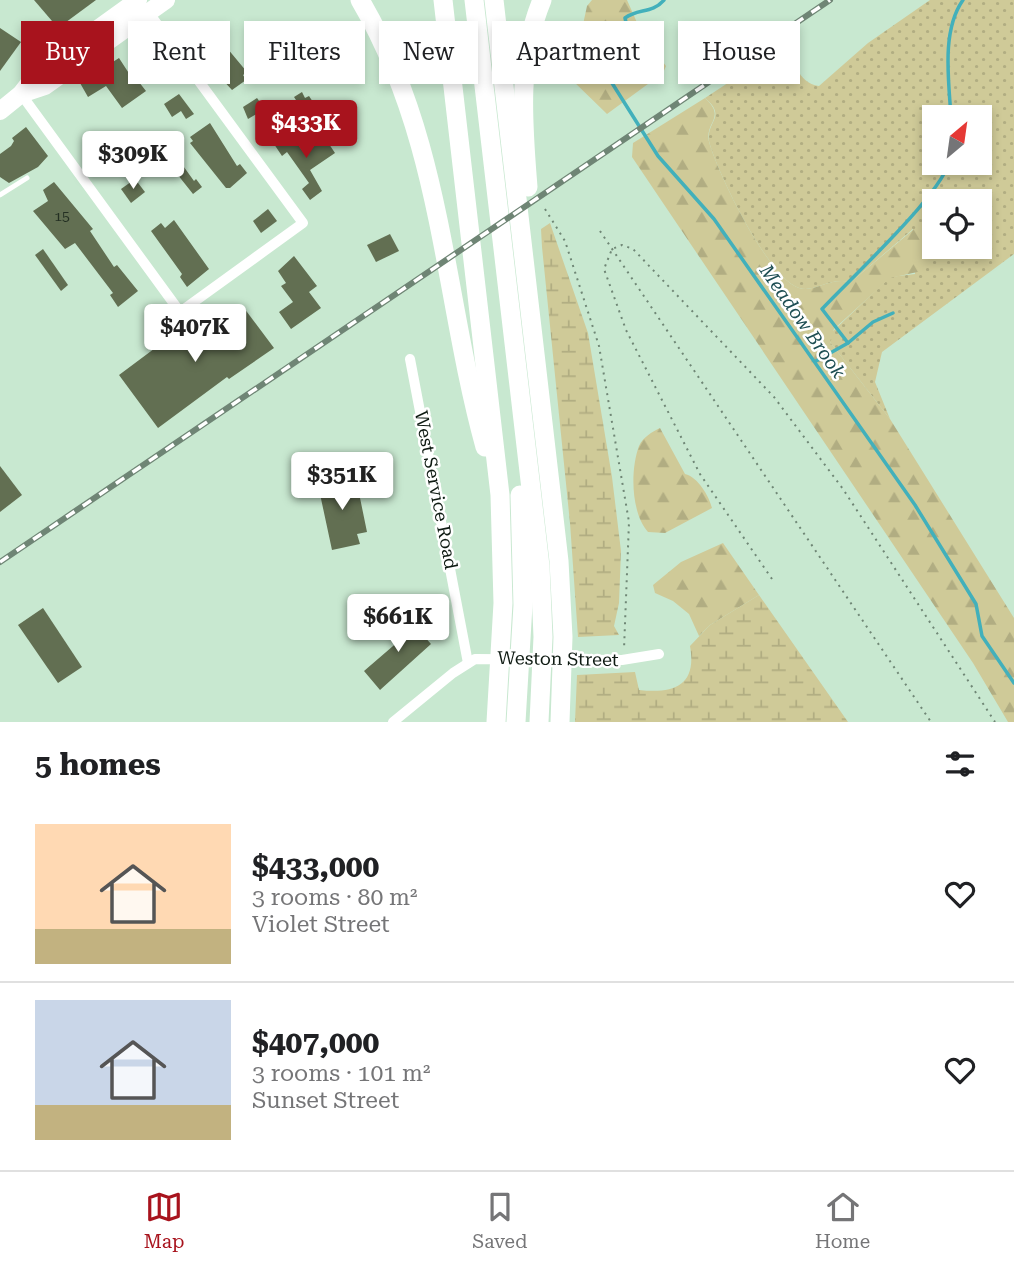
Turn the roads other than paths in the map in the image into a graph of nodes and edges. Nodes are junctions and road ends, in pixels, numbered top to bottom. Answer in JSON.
{"nodes":[{"id":1,"x":166,"y":0,"type":"edge"},
{"id":2,"x":357,"y":0,"type":"edge"},
{"id":3,"x":443,"y":0,"type":"edge"},
{"id":4,"x":463,"y":0,"type":"edge"},
{"id":5,"x":474,"y":0,"type":"edge"},
{"id":6,"x":494,"y":0,"type":"edge"},
{"id":7,"x":542,"y":0,"type":"edge"},
{"id":8,"x":142,"y":4,"type":"edge"},
{"id":9,"x":21,"y":94,"type":"junction"},
{"id":10,"x":0,"y":111,"type":"edge"},
{"id":11,"x":520,"y":163,"type":"junction"},
{"id":12,"x":27,"y":178,"type":"dead end"},
{"id":13,"x":490,"y":183,"type":"junction"},
{"id":14,"x":0,"y":195,"type":"edge"},
{"id":15,"x":499,"y":261,"type":"junction"},
{"id":16,"x":410,"y":359,"type":"dead end"},
{"id":17,"x":500,"y":495,"type":"junction"},
{"id":18,"x":512,"y":636,"type":"junction"},
{"id":19,"x":659,"y":654,"type":"dead end"},
{"id":20,"x":468,"y":663,"type":"junction"},
{"id":21,"x":510,"y":680,"type":"junction"},
{"id":22,"x":393,"y":722,"type":"edge"},
{"id":23,"x":496,"y":722,"type":"edge"},
{"id":24,"x":516,"y":722,"type":"edge"},
{"id":25,"x":539,"y":722,"type":"edge"},
{"id":26,"x":559,"y":722,"type":"edge"}],
"edges":[{"from":1,"to":8,"type":"main road"},
{"from":2,"to":17,"type":"highway"},
{"from":3,"to":17,"type":"highway"},
{"from":4,"to":13,"type":"highway"},
{"from":5,"to":13,"type":"highway"},
{"from":6,"to":11,"type":"highway"},
{"from":7,"to":11,"type":"highway"},
{"from":8,"to":9,"type":"main road"},
{"from":8,"to":9,"type":"street"},
{"from":9,"to":10,"type":"main road"},
{"from":11,"to":26,"type":"highway"},
{"from":12,"to":14,"type":"lane"},
{"from":13,"to":15,"type":"highway"},
{"from":15,"to":18,"type":"highway"},
{"from":15,"to":25,"type":"highway"},
{"from":16,"to":20,"type":"street","name":"West Service Road"},
{"from":17,"to":18,"type":"highway"},
{"from":18,"to":21,"type":"highway"},
{"from":19,"to":20,"type":"street","name":"Weston Street"},
{"from":20,"to":22,"type":"street","name":"Weston Street"},
{"from":21,"to":23,"type":"highway"},
{"from":21,"to":24,"type":"highway"}]}
